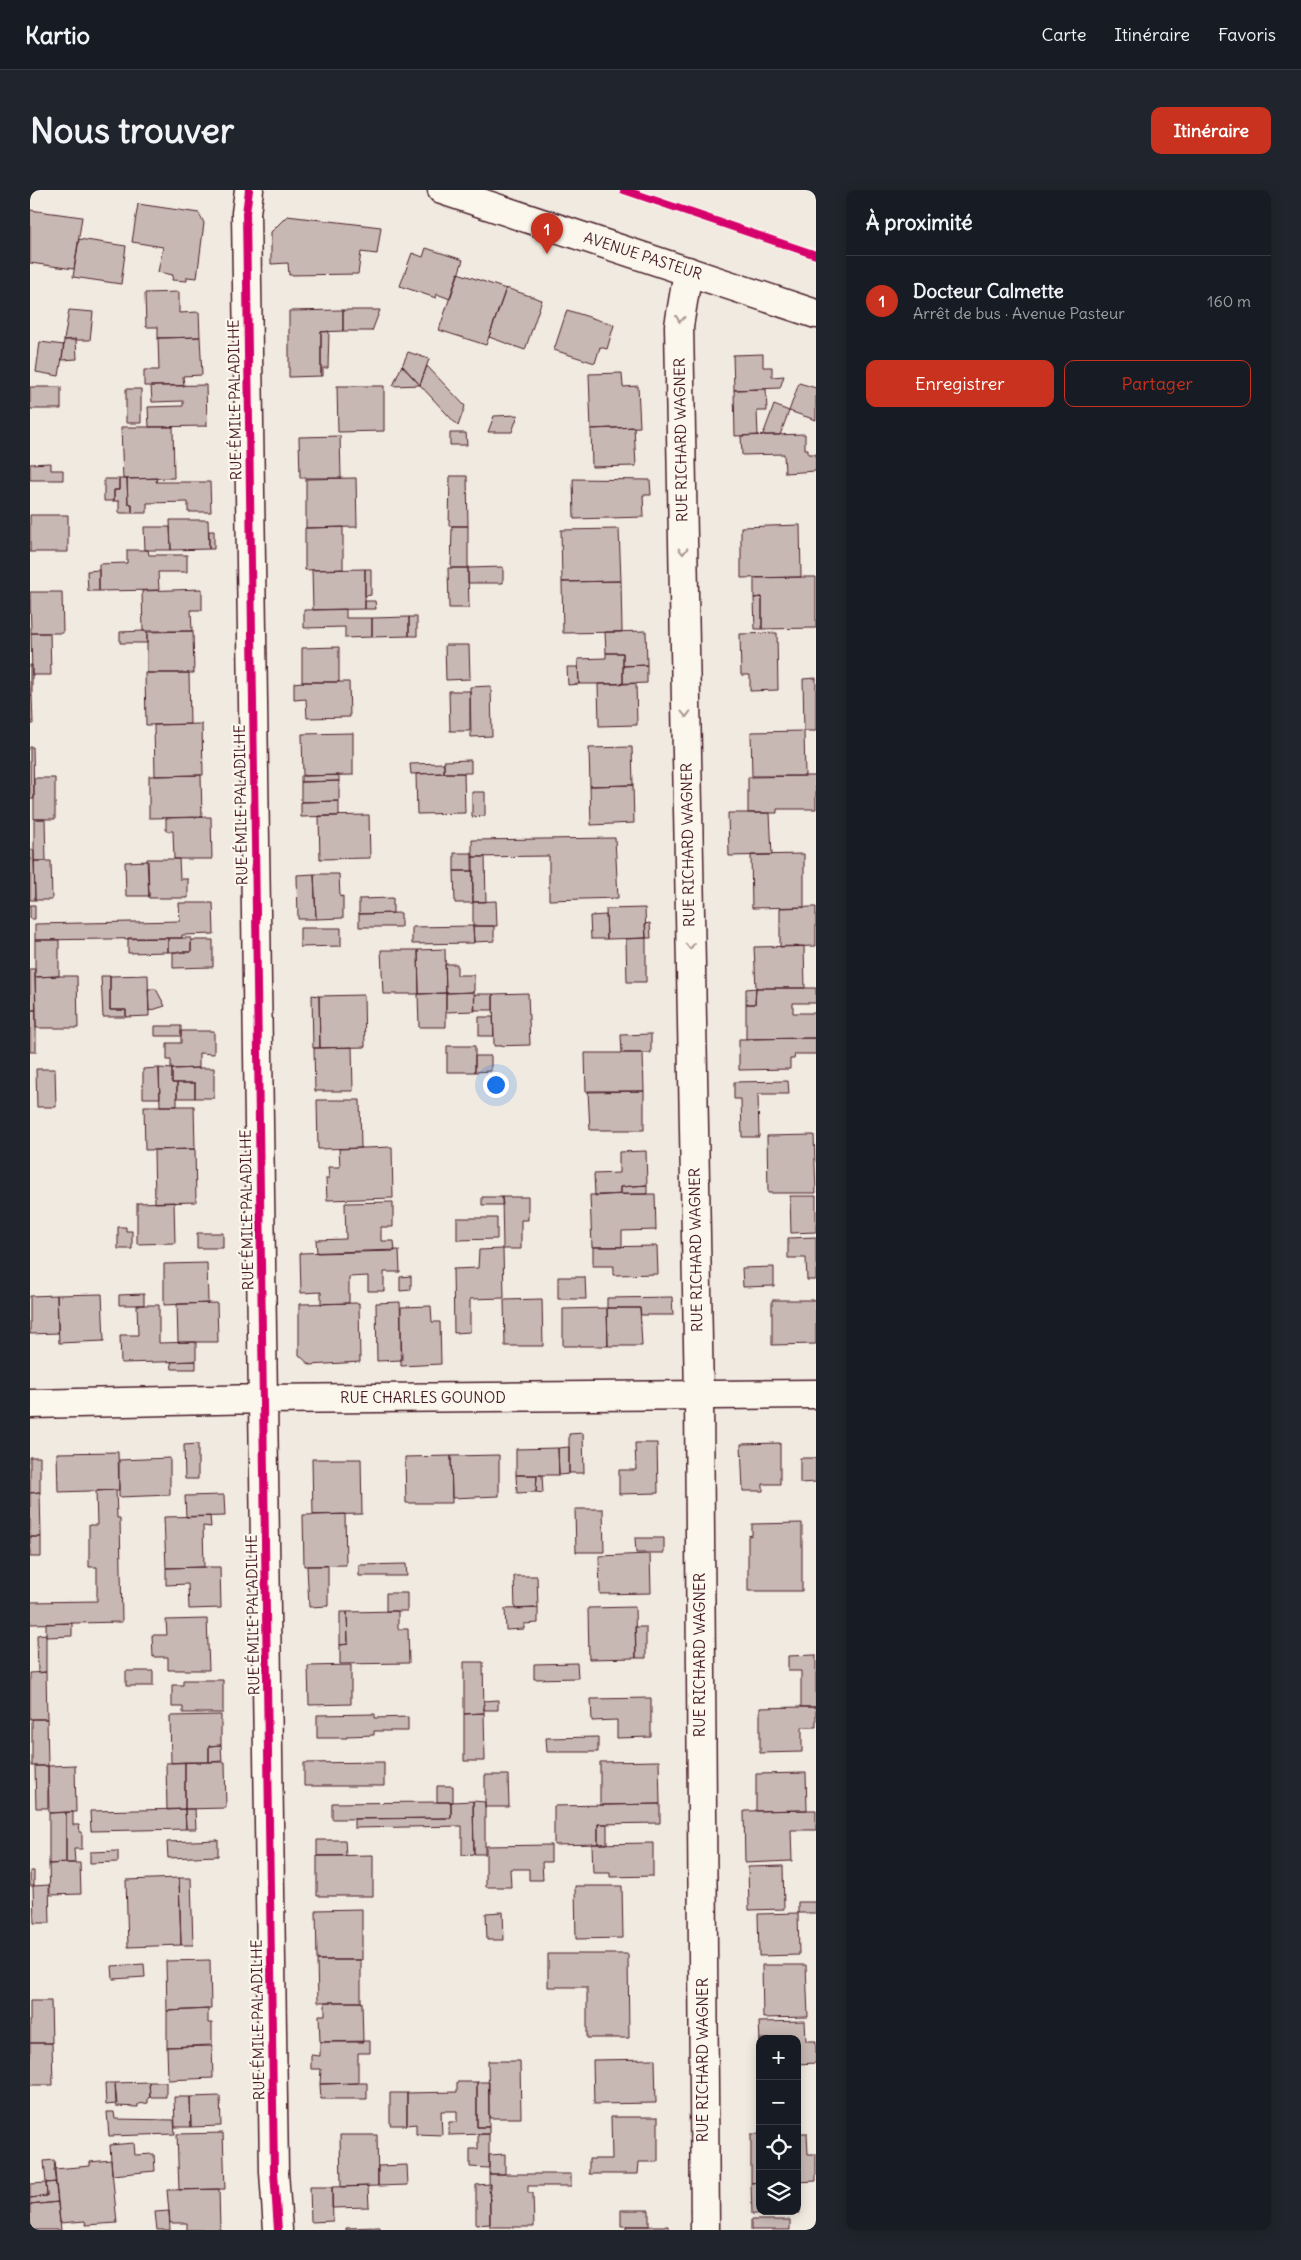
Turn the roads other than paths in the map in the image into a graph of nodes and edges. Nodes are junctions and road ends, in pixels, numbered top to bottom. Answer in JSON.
{"nodes":[{"id":1,"x":249,"y":190,"type":"edge"},
{"id":2,"x":442,"y":190,"type":"edge"},
{"id":3,"x":688,"y":271,"type":"junction"},
{"id":4,"x":816,"y":314,"type":"edge"},
{"id":5,"x":816,"y":1394,"type":"edge"},
{"id":6,"x":698,"y":1396,"type":"junction"},
{"id":7,"x":263,"y":1399,"type":"junction"},
{"id":8,"x":30,"y":1404,"type":"edge"},
{"id":9,"x":278,"y":2230,"type":"edge"},
{"id":10,"x":704,"y":2230,"type":"edge"}],
"edges":[{"from":1,"to":7,"type":"street","name":"RUE ÉMILE PALADILHE"},
{"from":2,"to":3,"type":"street","name":"AVENUE PASTEUR"},
{"from":3,"to":4,"type":"street","name":"AVENUE PASTEUR"},
{"from":3,"to":6,"type":"street","name":"RUE RICHARD WAGNER","one_way":true},
{"from":5,"to":6,"type":"street","name":"RUE CHARLES GOUNOD"},
{"from":6,"to":7,"type":"street","name":"RUE CHARLES GOUNOD"},
{"from":6,"to":10,"type":"street","name":"RUE RICHARD WAGNER"},
{"from":7,"to":8,"type":"street","name":"RUE CHARLES GOUNOD"},
{"from":7,"to":9,"type":"street","name":"RUE ÉMILE PALADILHE"}]}
